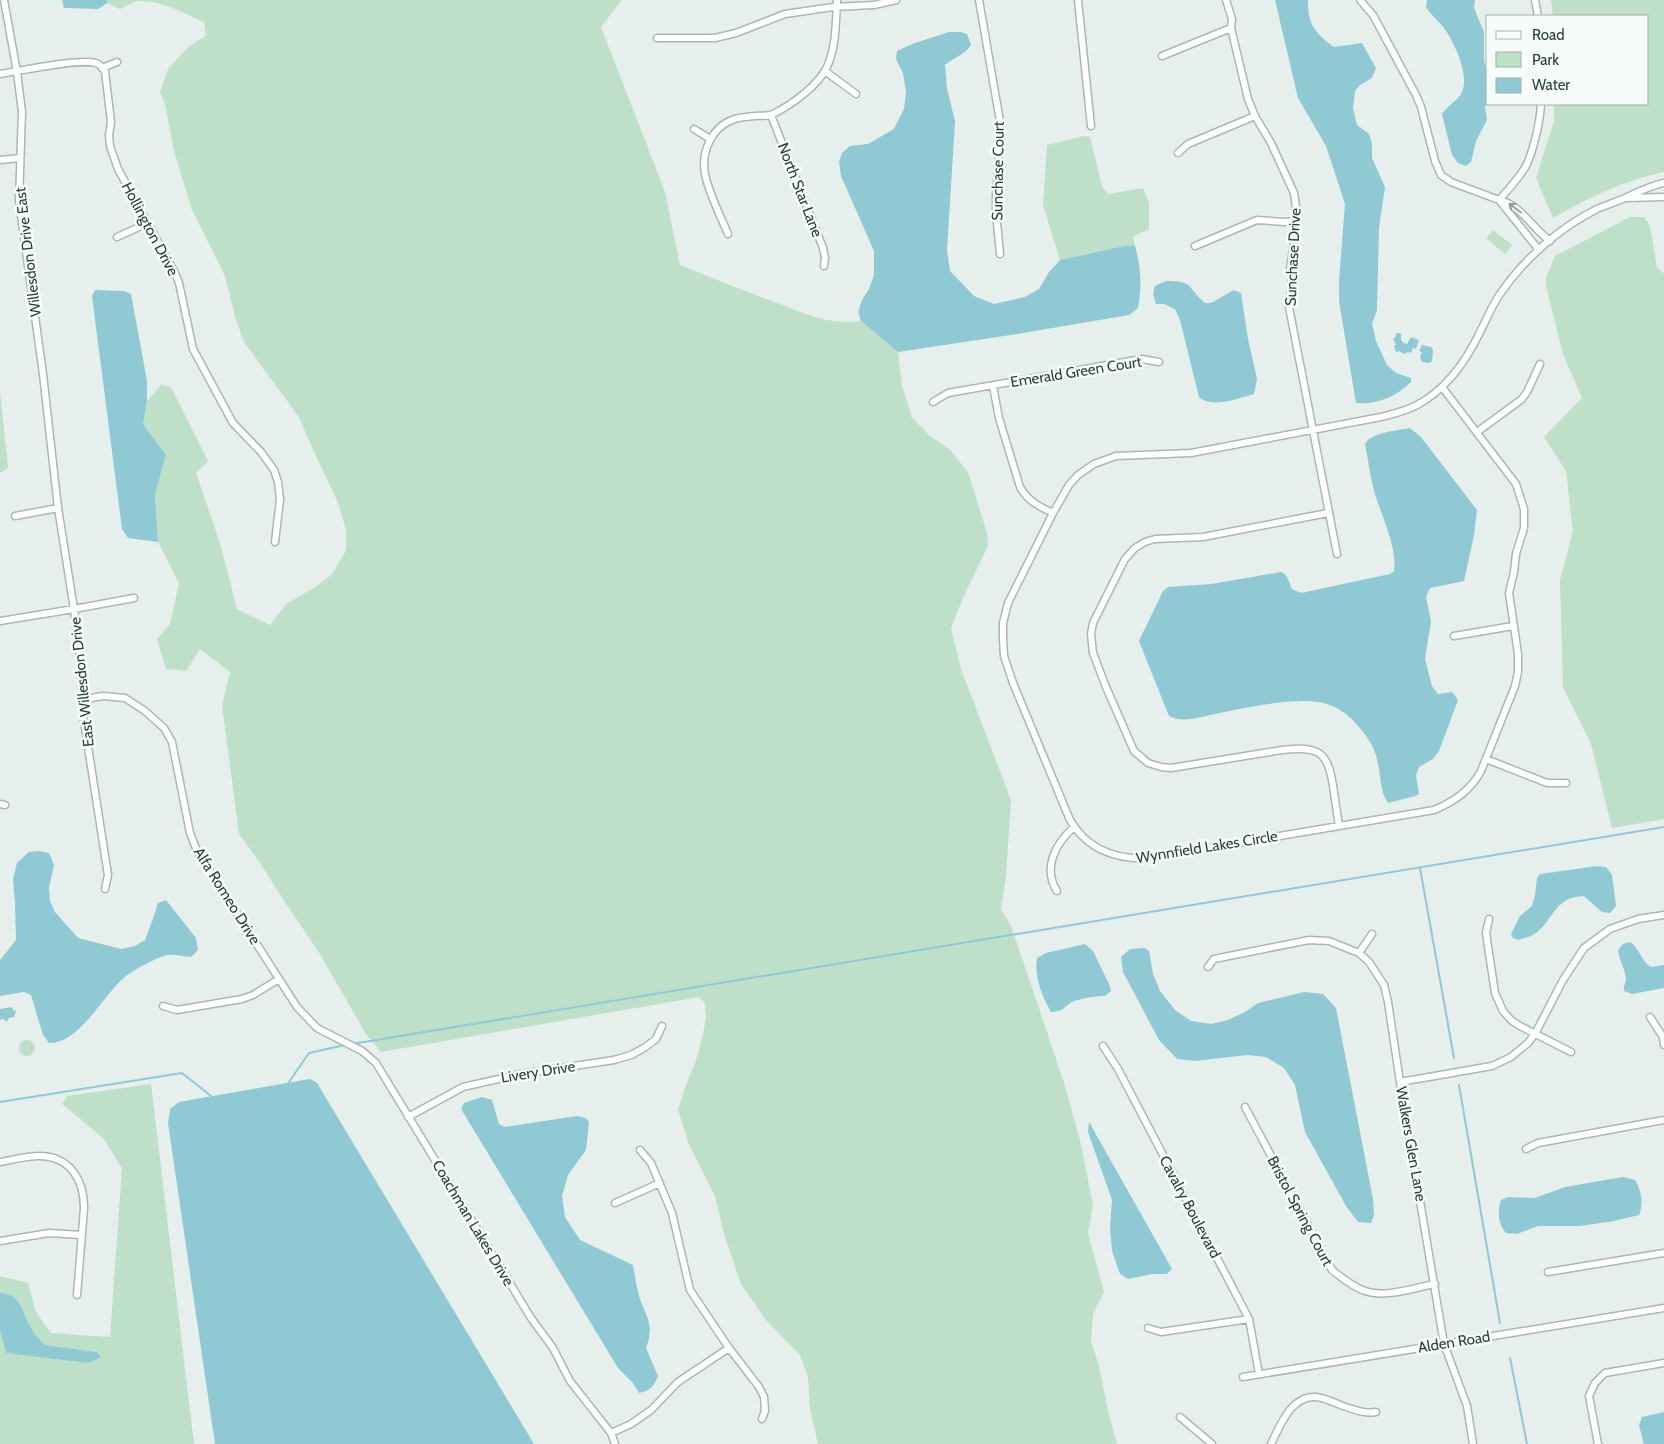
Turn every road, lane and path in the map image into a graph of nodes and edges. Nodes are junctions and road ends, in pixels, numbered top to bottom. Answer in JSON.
{"nodes":[{"id":1,"x":4,"y":0,"type":"edge"},
{"id":2,"x":896,"y":0,"type":"edge"},
{"id":3,"x":979,"y":0,"type":"edge"},
{"id":4,"x":1078,"y":0,"type":"edge"},
{"id":5,"x":1226,"y":0,"type":"edge"},
{"id":6,"x":1360,"y":0,"type":"edge"},
{"id":7,"x":1535,"y":0,"type":"edge"},
{"id":8,"x":837,"y":4,"type":"edge"},
{"id":9,"x":1538,"y":15,"type":"edge"},
{"id":10,"x":1231,"y":28,"type":"junction"},
{"id":11,"x":657,"y":38,"type":"dead end"},
{"id":12,"x":1162,"y":56,"type":"dead end"},
{"id":13,"x":117,"y":62,"type":"dead end"},
{"id":14,"x":103,"y":69,"type":"junction"},
{"id":15,"x":824,"y":71,"type":"junction"},
{"id":16,"x":17,"y":72,"type":"junction"},
{"id":17,"x":0,"y":74,"type":"edge"},
{"id":18,"x":856,"y":94,"type":"dead end"},
{"id":19,"x":1541,"y":105,"type":"edge"},
{"id":20,"x":771,"y":115,"type":"junction"},
{"id":21,"x":1255,"y":116,"type":"junction"},
{"id":22,"x":1091,"y":126,"type":"dead end"},
{"id":23,"x":694,"y":130,"type":"dead end"},
{"id":24,"x":710,"y":139,"type":"junction"},
{"id":25,"x":1178,"y":153,"type":"dead end"},
{"id":26,"x":20,"y":158,"type":"junction"},
{"id":27,"x":0,"y":160,"type":"edge"},
{"id":28,"x":1664,"y":183,"type":"edge"},
{"id":29,"x":1664,"y":197,"type":"edge"},
{"id":30,"x":1624,"y":198,"type":"junction"},
{"id":31,"x":1499,"y":200,"type":"junction"},
{"id":32,"x":1296,"y":221,"type":"junction"},
{"id":33,"x":148,"y":223,"type":"junction"},
{"id":34,"x":728,"y":234,"type":"dead end"},
{"id":35,"x":117,"y":237,"type":"dead end"},
{"id":36,"x":1550,"y":241,"type":"junction"},
{"id":37,"x":1195,"y":246,"type":"dead end"},
{"id":38,"x":1539,"y":250,"type":"junction"},
{"id":39,"x":1000,"y":254,"type":"dead end"},
{"id":40,"x":824,"y":266,"type":"dead end"},
{"id":41,"x":1159,"y":362,"type":"dead end"},
{"id":42,"x":1540,"y":364,"type":"dead end"},
{"id":43,"x":993,"y":386,"type":"junction"},
{"id":44,"x":1442,"y":387,"type":"junction"},
{"id":45,"x":933,"y":402,"type":"dead end"},
{"id":46,"x":1314,"y":431,"type":"junction"},
{"id":47,"x":1477,"y":432,"type":"junction"},
{"id":48,"x":54,"y":475,"type":"joint"},
{"id":49,"x":58,"y":508,"type":"junction"},
{"id":50,"x":1053,"y":513,"type":"junction"},
{"id":51,"x":1328,"y":513,"type":"junction"},
{"id":52,"x":15,"y":516,"type":"dead end"},
{"id":53,"x":275,"y":542,"type":"dead end"},
{"id":54,"x":1337,"y":554,"type":"dead end"},
{"id":55,"x":134,"y":598,"type":"dead end"},
{"id":56,"x":74,"y":609,"type":"junction"},
{"id":57,"x":0,"y":621,"type":"edge"},
{"id":58,"x":1513,"y":626,"type":"junction"},
{"id":59,"x":1454,"y":636,"type":"dead end"},
{"id":60,"x":84,"y":699,"type":"junction"},
{"id":61,"x":1486,"y":759,"type":"junction"},
{"id":62,"x":1566,"y":783,"type":"dead end"},
{"id":63,"x":1339,"y":826,"type":"junction"},
{"id":64,"x":1074,"y":827,"type":"junction"},
{"id":65,"x":105,"y":889,"type":"dead end"},
{"id":66,"x":1057,"y":891,"type":"dead end"},
{"id":67,"x":1664,"y":914,"type":"edge"},
{"id":68,"x":1489,"y":919,"type":"dead end"},
{"id":69,"x":1372,"y":934,"type":"dead end"},
{"id":70,"x":1359,"y":953,"type":"junction"},
{"id":71,"x":1208,"y":967,"type":"dead end"},
{"id":72,"x":279,"y":979,"type":"junction"},
{"id":73,"x":163,"y":1006,"type":"dead end"},
{"id":74,"x":1650,"y":1017,"type":"dead end"},
{"id":75,"x":312,"y":1024,"type":"joint"},
{"id":76,"x":662,"y":1026,"type":"dead end"},
{"id":77,"x":1535,"y":1034,"type":"junction"},
{"id":78,"x":1663,"y":1037,"type":"edge"},
{"id":79,"x":1664,"y":1045,"type":"edge"},
{"id":80,"x":1103,"y":1046,"type":"dead end"},
{"id":81,"x":1570,"y":1052,"type":"dead end"},
{"id":82,"x":1400,"y":1082,"type":"junction"},
{"id":83,"x":1245,"y":1108,"type":"dead end"},
{"id":84,"x":408,"y":1117,"type":"junction"},
{"id":85,"x":1664,"y":1120,"type":"edge"},
{"id":86,"x":1526,"y":1149,"type":"dead end"},
{"id":87,"x":640,"y":1150,"type":"dead end"},
{"id":88,"x":0,"y":1162,"type":"edge"},
{"id":89,"x":660,"y":1183,"type":"junction"},
{"id":90,"x":615,"y":1203,"type":"dead end"},
{"id":91,"x":81,"y":1234,"type":"junction"},
{"id":92,"x":0,"y":1241,"type":"edge"},
{"id":93,"x":1664,"y":1253,"type":"edge"},
{"id":94,"x":1548,"y":1272,"type":"dead end"},
{"id":95,"x":1435,"y":1284,"type":"junction"},
{"id":96,"x":77,"y":1295,"type":"dead end"},
{"id":97,"x":1664,"y":1308,"type":"edge"},
{"id":98,"x":1249,"y":1318,"type":"junction"},
{"id":99,"x":1148,"y":1328,"type":"dead end"},
{"id":100,"x":1444,"y":1344,"type":"junction"},
{"id":101,"x":729,"y":1348,"type":"junction"},
{"id":102,"x":1664,"y":1363,"type":"edge"},
{"id":103,"x":1259,"y":1374,"type":"junction"},
{"id":104,"x":1243,"y":1377,"type":"dead end"},
{"id":105,"x":1376,"y":1412,"type":"dead end"},
{"id":106,"x":1180,"y":1418,"type":"dead end"},
{"id":107,"x":762,"y":1419,"type":"dead end"},
{"id":108,"x":611,"y":1433,"type":"junction"},
{"id":109,"x":615,"y":1444,"type":"edge"},
{"id":110,"x":1212,"y":1444,"type":"edge"},
{"id":111,"x":1271,"y":1444,"type":"edge"},
{"id":112,"x":1473,"y":1444,"type":"edge"},
{"id":113,"x":1598,"y":1444,"type":"edge"}],
"edges":[{"from":1,"to":16,"type":"street","name":"Willesdon Drive East"},
{"from":2,"to":8,"type":"street"},
{"from":3,"to":39,"type":"street","name":"Sunchase Court"},
{"from":4,"to":22,"type":"street"},
{"from":5,"to":10,"type":"street","name":"Sunchase Drive"},
{"from":6,"to":31,"type":"street"},
{"from":7,"to":9,"type":"street"},
{"from":8,"to":11,"type":"street"},
{"from":8,"to":15,"type":"street"},
{"from":10,"to":12,"type":"street"},
{"from":10,"to":21,"type":"street","name":"Sunchase Drive"},
{"from":13,"to":14,"type":"street"},
{"from":14,"to":16,"type":"street"},
{"from":14,"to":33,"type":"street","name":"Hollington Drive"},
{"from":15,"to":18,"type":"street"},
{"from":15,"to":20,"type":"street"},
{"from":16,"to":17,"type":"street"},
{"from":16,"to":26,"type":"street","name":"Willesdon Drive East"},
{"from":19,"to":31,"type":"street"},
{"from":20,"to":24,"type":"street"},
{"from":20,"to":40,"type":"street","name":"North Star Lane"},
{"from":21,"to":25,"type":"street"},
{"from":21,"to":32,"type":"street","name":"Sunchase Drive"},
{"from":23,"to":24,"type":"street"},
{"from":24,"to":34,"type":"street"},
{"from":26,"to":27,"type":"street"},
{"from":26,"to":48,"type":"street","name":"Willesdon Drive East"},
{"from":28,"to":30,"type":"street","name":"Wynnfield Lakes Circle"},
{"from":29,"to":30,"type":"street"},
{"from":30,"to":36,"type":"street","name":"Wynnfield Lakes Circle"},
{"from":36,"to":31,"type":"street","one_way":true},
{"from":31,"to":38,"type":"street"},
{"from":32,"to":37,"type":"street"},
{"from":32,"to":46,"type":"street","name":"Sunchase Drive"},
{"from":33,"to":35,"type":"street"},
{"from":33,"to":53,"type":"street","name":"Hollington Drive"},
{"from":36,"to":38,"type":"street","name":"Wynnfield Lakes Circle"},
{"from":38,"to":44,"type":"street","name":"Wynnfield Lakes Circle"},
{"from":41,"to":43,"type":"street","name":"Emerald Green Court"},
{"from":42,"to":47,"type":"street"},
{"from":43,"to":45,"type":"street","name":"Emerald Green Court"},
{"from":43,"to":50,"type":"street"},
{"from":44,"to":46,"type":"street","name":"Wynnfield Lakes Circle"},
{"from":44,"to":47,"type":"street","name":"Wynnfield Lakes Circle"},
{"from":46,"to":50,"type":"street","name":"Wynnfield Lakes Circle"},
{"from":46,"to":51,"type":"street","name":"Sunchase Drive"},
{"from":47,"to":58,"type":"street","name":"Wynnfield Lakes Circle"},
{"from":48,"to":49,"type":"street","name":"East Willesdon Drive"},
{"from":49,"to":52,"type":"street"},
{"from":49,"to":56,"type":"street","name":"East Willesdon Drive"},
{"from":50,"to":64,"type":"street","name":"Wynnfield Lakes Circle"},
{"from":51,"to":54,"type":"street","name":"Sunchase Drive"},
{"from":51,"to":63,"type":"street"},
{"from":55,"to":56,"type":"street"},
{"from":56,"to":57,"type":"street"},
{"from":56,"to":60,"type":"street","name":"East Willesdon Drive"},
{"from":58,"to":59,"type":"street"},
{"from":58,"to":61,"type":"street","name":"Wynnfield Lakes Circle"},
{"from":60,"to":65,"type":"street","name":"East Willesdon Drive"},
{"from":60,"to":72,"type":"street","name":"Alfa Romeo Drive"},
{"from":61,"to":62,"type":"street"},
{"from":61,"to":63,"type":"street","name":"Wynnfield Lakes Circle"},
{"from":63,"to":64,"type":"street","name":"Wynnfield Lakes Circle"},
{"from":64,"to":66,"type":"street"},
{"from":67,"to":77,"type":"street"},
{"from":68,"to":77,"type":"street"},
{"from":69,"to":70,"type":"street"},
{"from":70,"to":71,"type":"street"},
{"from":70,"to":82,"type":"street","name":"Walkers Glen Lane"},
{"from":72,"to":73,"type":"street"},
{"from":72,"to":75,"type":"street","name":"Alfa Romeo Drive"},
{"from":74,"to":78,"type":"street"},
{"from":75,"to":84,"type":"street","name":"Coachman Lakes Drive"},
{"from":76,"to":84,"type":"street","name":"Livery Drive"},
{"from":77,"to":81,"type":"street"},
{"from":77,"to":82,"type":"street"},
{"from":78,"to":79,"type":"street"},
{"from":80,"to":98,"type":"street","name":"Cavalry Boulevard"},
{"from":82,"to":95,"type":"street","name":"Walkers Glen Lane"},
{"from":83,"to":95,"type":"street","name":"Bristol Spring Court"},
{"from":84,"to":108,"type":"street","name":"Coachman Lakes Drive"},
{"from":85,"to":86,"type":"street"},
{"from":87,"to":89,"type":"street"},
{"from":88,"to":91,"type":"street"},
{"from":89,"to":90,"type":"street"},
{"from":89,"to":101,"type":"street"},
{"from":91,"to":92,"type":"street"},
{"from":91,"to":96,"type":"street"},
{"from":93,"to":94,"type":"street"},
{"from":95,"to":100,"type":"street","name":"Walkers Glen Lane"},
{"from":97,"to":100,"type":"street","name":"Alden Road"},
{"from":98,"to":99,"type":"street"},
{"from":98,"to":103,"type":"street","name":"Cavalry Boulevard"},
{"from":100,"to":103,"type":"street","name":"Alden Road"},
{"from":100,"to":112,"type":"street","name":"Walkers Glen Lane"},
{"from":101,"to":107,"type":"street"},
{"from":101,"to":108,"type":"street"},
{"from":102,"to":113,"type":"street"},
{"from":103,"to":104,"type":"street","name":"Alden Road"},
{"from":105,"to":111,"type":"street"},
{"from":106,"to":110,"type":"street"},
{"from":108,"to":109,"type":"street","name":"Coachman Lakes Drive"}]}
